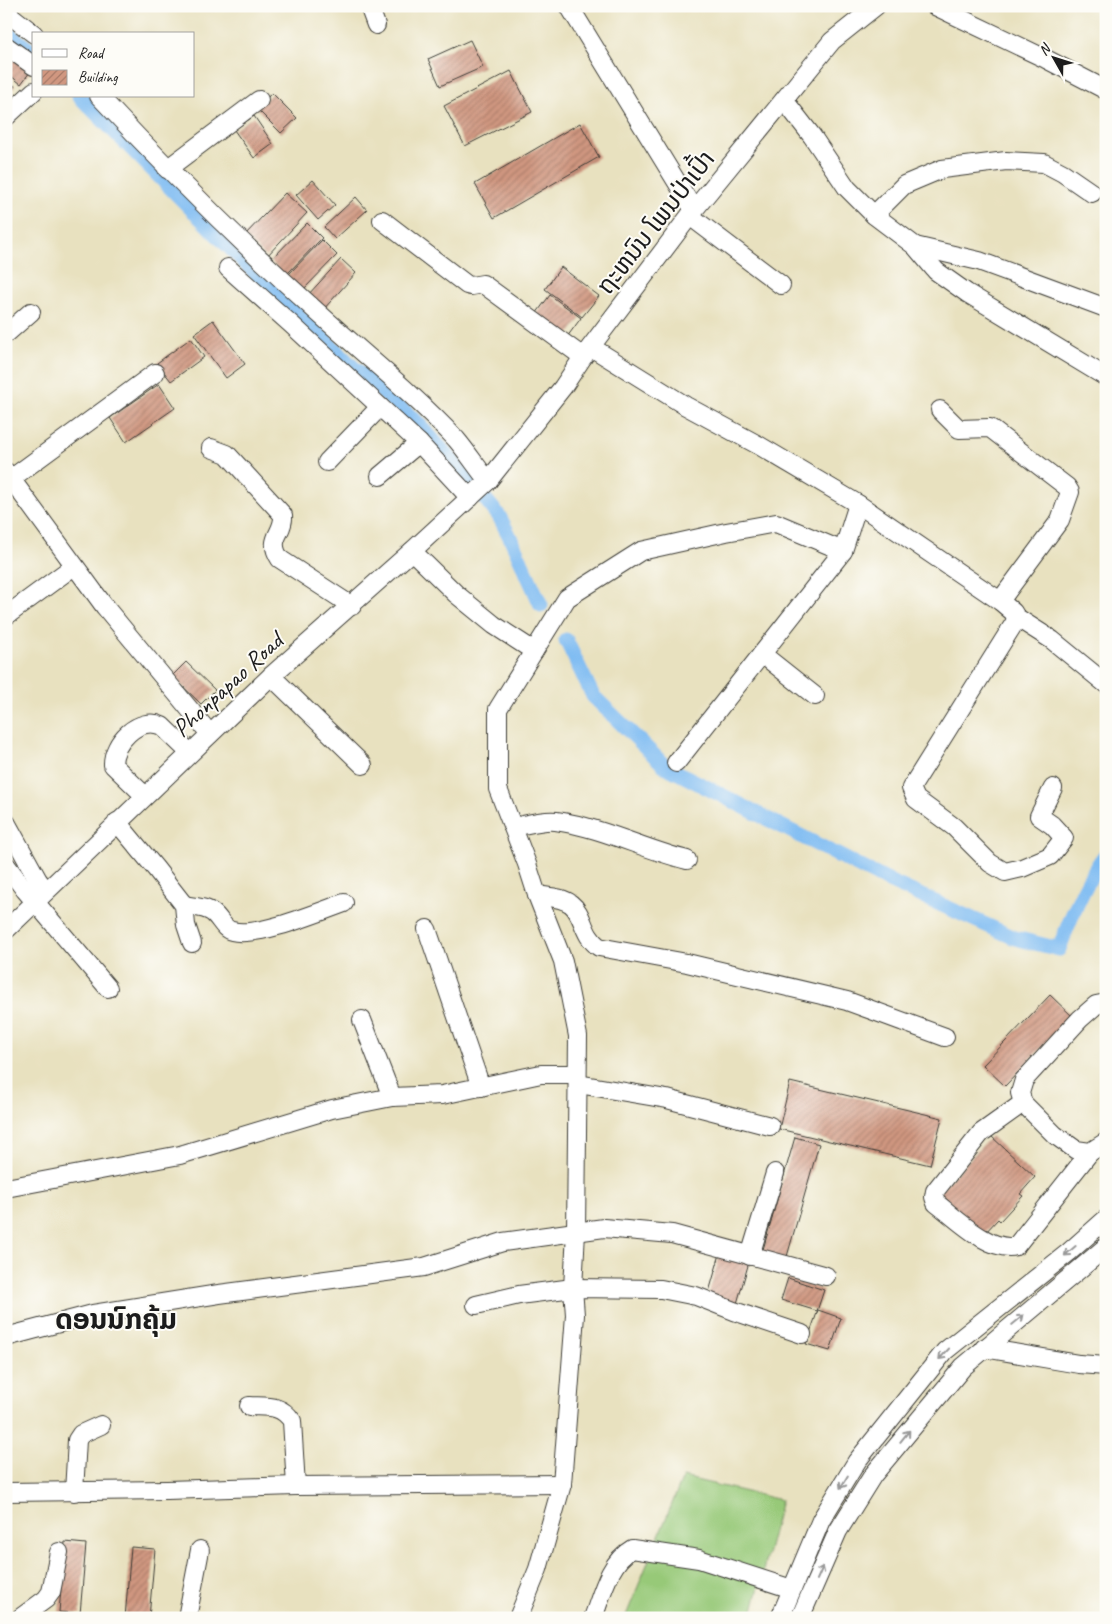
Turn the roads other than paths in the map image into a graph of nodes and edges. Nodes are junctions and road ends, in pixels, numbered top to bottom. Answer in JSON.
{"nodes":[{"id":1,"x":369,"y":6,"type":"edge"},
{"id":2,"x":570,"y":6,"type":"edge"},
{"id":3,"x":935,"y":6,"type":"edge"},
{"id":4,"x":867,"y":9,"type":"edge"},
{"id":5,"x":6,"y":12,"type":"edge"},
{"id":6,"x":376,"y":25,"type":"dead end"},
{"id":7,"x":32,"y":32,"type":"edge"},
{"id":8,"x":6,"y":46,"type":"edge"},
{"id":9,"x":32,"y":65,"type":"edge"},
{"id":10,"x":1106,"y":90,"type":"edge"},
{"id":11,"x":32,"y":93,"type":"edge"},
{"id":12,"x":101,"y":98,"type":"edge"},
{"id":13,"x":259,"y":100,"type":"dead end"},
{"id":14,"x":784,"y":100,"type":"junction"},
{"id":15,"x":6,"y":117,"type":"edge"},
{"id":16,"x":167,"y":169,"type":"junction"},
{"id":17,"x":1092,"y":193,"type":"dead end"},
{"id":18,"x":692,"y":213,"type":"junction"},
{"id":19,"x":874,"y":215,"type":"junction"},
{"id":20,"x":382,"y":220,"type":"dead end"},
{"id":21,"x":915,"y":246,"type":"junction"},
{"id":22,"x":228,"y":268,"type":"dead end"},
{"id":23,"x":781,"y":285,"type":"dead end"},
{"id":24,"x":1106,"y":308,"type":"edge"},
{"id":25,"x":31,"y":312,"type":"dead end"},
{"id":26,"x":6,"y":334,"type":"edge"},
{"id":27,"x":587,"y":352,"type":"junction"},
{"id":28,"x":155,"y":374,"type":"dead end"},
{"id":29,"x":1106,"y":376,"type":"edge"},
{"id":30,"x":380,"y":407,"type":"junction"},
{"id":31,"x":940,"y":410,"type":"dead end"},
{"id":32,"x":419,"y":444,"type":"junction"},
{"id":33,"x":211,"y":448,"type":"dead end"},
{"id":34,"x":327,"y":462,"type":"dead end"},
{"id":35,"x":8,"y":474,"type":"edge"},
{"id":36,"x":380,"y":476,"type":"dead end"},
{"id":37,"x":488,"y":481,"type":"junction"},
{"id":38,"x":472,"y":497,"type":"junction"},
{"id":39,"x":858,"y":504,"type":"junction"},
{"id":40,"x":412,"y":551,"type":"junction"},
{"id":41,"x":843,"y":551,"type":"junction"},
{"id":42,"x":74,"y":566,"type":"junction"},
{"id":43,"x":1000,"y":601,"type":"junction"},
{"id":44,"x":352,"y":606,"type":"junction"},
{"id":45,"x":6,"y":616,"type":"edge"},
{"id":46,"x":1016,"y":616,"type":"junction"},
{"id":47,"x":534,"y":651,"type":"junction"},
{"id":48,"x":762,"y":654,"type":"junction"},
{"id":49,"x":271,"y":676,"type":"junction"},
{"id":50,"x":1106,"y":684,"type":"edge"},
{"id":51,"x":815,"y":696,"type":"dead end"},
{"id":52,"x":210,"y":734,"type":"junction"},
{"id":53,"x":190,"y":753,"type":"junction"},
{"id":54,"x":676,"y":762,"type":"dead end"},
{"id":55,"x":363,"y":765,"type":"dead end"},
{"id":56,"x":1053,"y":788,"type":"dead end"},
{"id":57,"x":145,"y":796,"type":"junction"},
{"id":58,"x":6,"y":822,"type":"edge"},
{"id":59,"x":117,"y":822,"type":"junction"},
{"id":60,"x":514,"y":827,"type":"junction"},
{"id":61,"x":687,"y":860,"type":"dead end"},
{"id":62,"x":6,"y":865,"type":"edge"},
{"id":63,"x":537,"y":895,"type":"junction"},
{"id":64,"x":40,"y":896,"type":"junction"},
{"id":65,"x":344,"y":903,"type":"dead end"},
{"id":66,"x":184,"y":905,"type":"junction"},
{"id":67,"x":427,"y":929,"type":"dead end"},
{"id":68,"x":6,"y":930,"type":"edge"},
{"id":69,"x":192,"y":943,"type":"dead end"},
{"id":70,"x":108,"y":988,"type":"dead end"},
{"id":71,"x":1106,"y":1003,"type":"edge"},
{"id":72,"x":362,"y":1020,"type":"dead end"},
{"id":73,"x":945,"y":1037,"type":"dead end"},
{"id":74,"x":578,"y":1079,"type":"junction"},
{"id":75,"x":481,"y":1087,"type":"junction"},
{"id":76,"x":392,"y":1097,"type":"junction"},
{"id":77,"x":1023,"y":1103,"type":"junction"},
{"id":78,"x":770,"y":1126,"type":"dead end"},
{"id":79,"x":1106,"y":1142,"type":"edge"},
{"id":80,"x":1090,"y":1152,"type":"junction"},
{"id":81,"x":775,"y":1173,"type":"dead end"},
{"id":82,"x":6,"y":1188,"type":"edge"},
{"id":83,"x":1106,"y":1219,"type":"edge"},
{"id":84,"x":576,"y":1232,"type":"junction"},
{"id":85,"x":1106,"y":1247,"type":"edge"},
{"id":86,"x":750,"y":1256,"type":"junction"},
{"id":87,"x":826,"y":1276,"type":"dead end"},
{"id":88,"x":573,"y":1288,"type":"junction"},
{"id":89,"x":476,"y":1305,"type":"dead end"},
{"id":90,"x":802,"y":1334,"type":"dead end"},
{"id":91,"x":6,"y":1337,"type":"edge"},
{"id":92,"x":984,"y":1348,"type":"junction"},
{"id":93,"x":1106,"y":1366,"type":"edge"},
{"id":94,"x":249,"y":1406,"type":"dead end"},
{"id":95,"x":101,"y":1425,"type":"dead end"},
{"id":96,"x":562,"y":1484,"type":"junction"},
{"id":97,"x":296,"y":1486,"type":"junction"},
{"id":98,"x":6,"y":1492,"type":"edge"},
{"id":99,"x":74,"y":1492,"type":"junction"},
{"id":100,"x":200,"y":1550,"type":"dead end"},
{"id":101,"x":59,"y":1552,"type":"dead end"},
{"id":102,"x":792,"y":1590,"type":"junction"},
{"id":103,"x":20,"y":1618,"type":"edge"},
{"id":104,"x":187,"y":1618,"type":"edge"},
{"id":105,"x":518,"y":1618,"type":"edge"},
{"id":106,"x":593,"y":1618,"type":"edge"},
{"id":107,"x":780,"y":1618,"type":"edge"},
{"id":108,"x":800,"y":1618,"type":"edge"}],
"edges":[{"from":1,"to":6,"type":"street"},
{"from":2,"to":18,"type":"street"},
{"from":3,"to":10,"type":"street"},
{"from":4,"to":14,"type":"street","name":"ຖະຫນົນ ໂພນປ່າເປົ້າ"},
{"from":5,"to":7,"type":"street"},
{"from":8,"to":9,"type":"street"},
{"from":11,"to":15,"type":"street"},
{"from":12,"to":16,"type":"street"},
{"from":13,"to":16,"type":"street"},
{"from":14,"to":18,"type":"street","name":"ຖະຫນົນ ໂພນປ່າເປົ້າ"},
{"from":14,"to":19,"type":"street"},
{"from":16,"to":37,"type":"street"},
{"from":17,"to":19,"type":"street"},
{"from":18,"to":23,"type":"street"},
{"from":18,"to":27,"type":"street","name":"ຖະຫນົນ ໂພນປ່າເປົ້າ"},
{"from":19,"to":21,"type":"street"},
{"from":20,"to":27,"type":"street"},
{"from":21,"to":24,"type":"street"},
{"from":21,"to":29,"type":"street"},
{"from":22,"to":30,"type":"street"},
{"from":25,"to":26,"type":"street"},
{"from":27,"to":37,"type":"street","name":"ຖະຫນົນ ໂພນປ່າເປົ້າ"},
{"from":27,"to":39,"type":"street"},
{"from":28,"to":35,"type":"street"},
{"from":30,"to":32,"type":"street"},
{"from":30,"to":34,"type":"street"},
{"from":31,"to":43,"type":"street"},
{"from":32,"to":36,"type":"street"},
{"from":32,"to":38,"type":"street"},
{"from":33,"to":44,"type":"street"},
{"from":35,"to":42,"type":"street"},
{"from":37,"to":38,"type":"street","name":"Phonpapao Road"},
{"from":38,"to":40,"type":"street","name":"Phonpapao Road"},
{"from":39,"to":41,"type":"street"},
{"from":39,"to":43,"type":"street"},
{"from":40,"to":44,"type":"street","name":"Phonpapao Road"},
{"from":40,"to":47,"type":"street"},
{"from":41,"to":47,"type":"street"},
{"from":41,"to":48,"type":"street"},
{"from":42,"to":45,"type":"street"},
{"from":42,"to":52,"type":"street"},
{"from":43,"to":46,"type":"street"},
{"from":44,"to":49,"type":"street","name":"Phonpapao Road"},
{"from":46,"to":50,"type":"street"},
{"from":46,"to":56,"type":"street"},
{"from":47,"to":60,"type":"street"},
{"from":48,"to":51,"type":"street"},
{"from":48,"to":54,"type":"street"},
{"from":49,"to":52,"type":"street","name":"Phonpapao Road"},
{"from":49,"to":55,"type":"street"},
{"from":52,"to":53,"type":"street","name":"Phonpapao Road"},
{"from":53,"to":57,"type":"street","name":"Phonpapao Road"},
{"from":53,"to":57,"type":"street"},
{"from":57,"to":59,"type":"street","name":"Phonpapao Road"},
{"from":58,"to":64,"type":"street"},
{"from":59,"to":64,"type":"street","name":"Phonpapao Road"},
{"from":59,"to":66,"type":"street"},
{"from":60,"to":61,"type":"street"},
{"from":60,"to":63,"type":"street"},
{"from":62,"to":64,"type":"street"},
{"from":63,"to":73,"type":"street"},
{"from":63,"to":74,"type":"street"},
{"from":64,"to":68,"type":"street","name":"Phonpapao Road"},
{"from":64,"to":70,"type":"street"},
{"from":65,"to":66,"type":"street"},
{"from":66,"to":69,"type":"street"},
{"from":67,"to":75,"type":"street"},
{"from":71,"to":77,"type":"street"},
{"from":72,"to":76,"type":"street"},
{"from":74,"to":75,"type":"street"},
{"from":74,"to":78,"type":"street"},
{"from":74,"to":84,"type":"street"},
{"from":75,"to":76,"type":"street"},
{"from":76,"to":82,"type":"street"},
{"from":77,"to":80,"type":"street"},
{"from":77,"to":80,"type":"street"},
{"from":79,"to":80,"type":"street"},
{"from":81,"to":86,"type":"street"},
{"from":83,"to":102,"type":"street","one_way":true},
{"from":84,"to":86,"type":"street"},
{"from":84,"to":88,"type":"street"},
{"from":84,"to":91,"type":"street"},
{"from":92,"to":85,"type":"street","one_way":true},
{"from":86,"to":87,"type":"street"},
{"from":88,"to":89,"type":"street"},
{"from":88,"to":90,"type":"street"},
{"from":88,"to":96,"type":"street"},
{"from":92,"to":93,"type":"street"},
{"from":108,"to":92,"type":"street","one_way":true},
{"from":94,"to":97,"type":"street"},
{"from":95,"to":99,"type":"street"},
{"from":96,"to":97,"type":"street"},
{"from":96,"to":105,"type":"street"},
{"from":97,"to":99,"type":"street"},
{"from":98,"to":99,"type":"street"},
{"from":100,"to":104,"type":"street"},
{"from":101,"to":103,"type":"street"},
{"from":102,"to":106,"type":"street"},
{"from":102,"to":107,"type":"street"}]}
